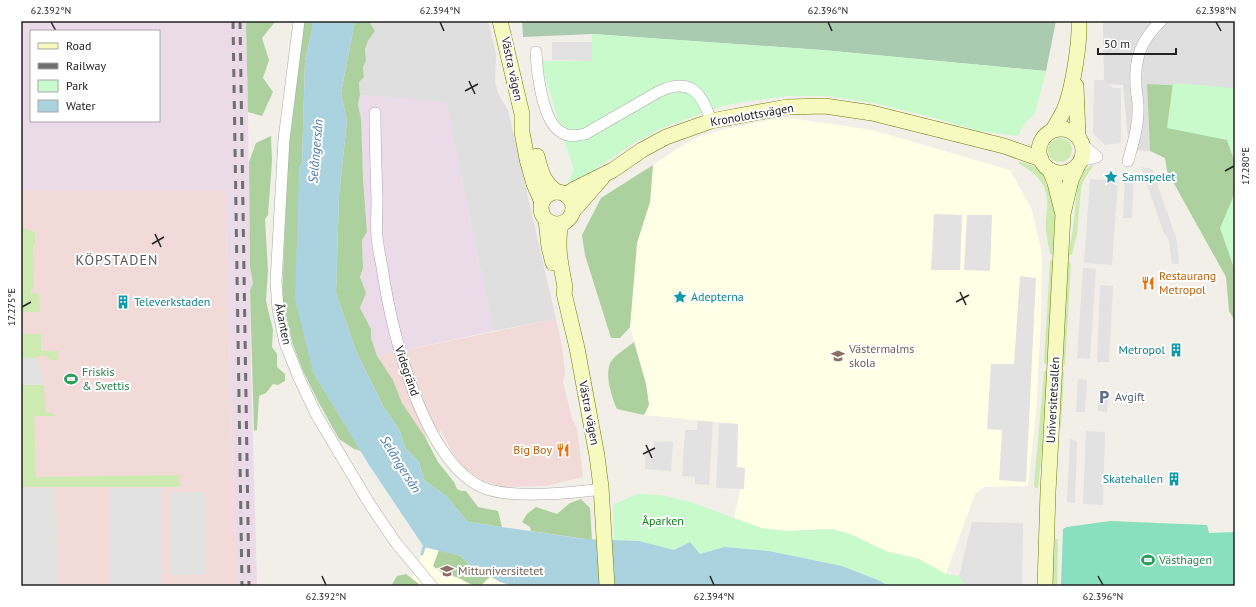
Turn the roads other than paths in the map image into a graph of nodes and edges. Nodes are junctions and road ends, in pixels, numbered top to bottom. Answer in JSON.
{"nodes":[{"id":1,"x":299,"y":21,"type":"edge"},
{"id":2,"x":1079,"y":21,"type":"edge"},
{"id":3,"x":1161,"y":21,"type":"edge"},
{"id":4,"x":501,"y":22,"type":"edge"},
{"id":5,"x":536,"y":52,"type":"dead end"},
{"id":6,"x":1076,"y":59,"type":"junction"},
{"id":7,"x":375,"y":113,"type":"dead end"},
{"id":8,"x":522,"y":114,"type":"junction"},
{"id":9,"x":711,"y":121,"type":"junction"},
{"id":10,"x":1053,"y":130,"type":"junction"},
{"id":11,"x":1080,"y":140,"type":"junction"},
{"id":12,"x":1040,"y":142,"type":"junction"},
{"id":13,"x":1004,"y":146,"type":"junction"},
{"id":14,"x":1128,"y":161,"type":"dead end"},
{"id":15,"x":1079,"y":164,"type":"junction"},
{"id":16,"x":1045,"y":165,"type":"junction"},
{"id":17,"x":606,"y":174,"type":"junction"},
{"id":18,"x":562,"y":193,"type":"junction"},
{"id":19,"x":542,"y":202,"type":"junction"},
{"id":20,"x":573,"y":211,"type":"junction"},
{"id":21,"x":1063,"y":214,"type":"junction"},
{"id":22,"x":546,"y":220,"type":"junction"},
{"id":23,"x":561,"y":224,"type":"junction"},
{"id":24,"x":564,"y":293,"type":"junction"},
{"id":25,"x":601,"y":490,"type":"junction"},
{"id":26,"x":432,"y":586,"type":"edge"},
{"id":27,"x":608,"y":586,"type":"edge"},
{"id":28,"x":1045,"y":586,"type":"edge"}],
"edges":[{"from":1,"to":26,"type":"street","name":"Åkanten"},
{"from":2,"to":6,"type":"street"},
{"from":3,"to":14,"type":"street"},
{"from":4,"to":8,"type":"street","name":"Västra vägen"},
{"from":5,"to":9,"type":"street"},
{"from":6,"to":10,"type":"street"},
{"from":6,"to":11,"type":"street"},
{"from":7,"to":25,"type":"street","name":"Videgränd"},
{"from":8,"to":18,"type":"street","name":"Västra vägen"},
{"from":8,"to":19,"type":"street","name":"Västra vägen"},
{"from":9,"to":13,"type":"street","name":"Kronolottsvägen"},
{"from":9,"to":17,"type":"street","name":"Kronolottsvägen"},
{"from":10,"to":11,"type":"street"},
{"from":10,"to":12,"type":"street"},
{"from":11,"to":15,"type":"street"},
{"from":12,"to":13,"type":"street","name":"Kronolottsvägen"},
{"from":12,"to":16,"type":"street"},
{"from":13,"to":16,"type":"street","name":"Kronolottsvägen"},
{"from":15,"to":16,"type":"street"},
{"from":15,"to":21,"type":"street","name":"Universitetsallén"},
{"from":16,"to":21,"type":"street","name":"Universitetsallén"},
{"from":17,"to":18,"type":"street","name":"Kronolottsvägen"},
{"from":17,"to":20,"type":"street","name":"Kronolottsvägen"},
{"from":18,"to":19,"type":"street"},
{"from":18,"to":20,"type":"street"},
{"from":19,"to":22,"type":"street"},
{"from":20,"to":23,"type":"street"},
{"from":21,"to":28,"type":"street","name":"Universitetsallén"},
{"from":22,"to":23,"type":"street"},
{"from":22,"to":24,"type":"street","name":"Västra vägen"},
{"from":23,"to":24,"type":"street","name":"Västra vägen"},
{"from":24,"to":25,"type":"street","name":"Västra vägen"},
{"from":25,"to":27,"type":"street","name":"Västra vägen"}]}
